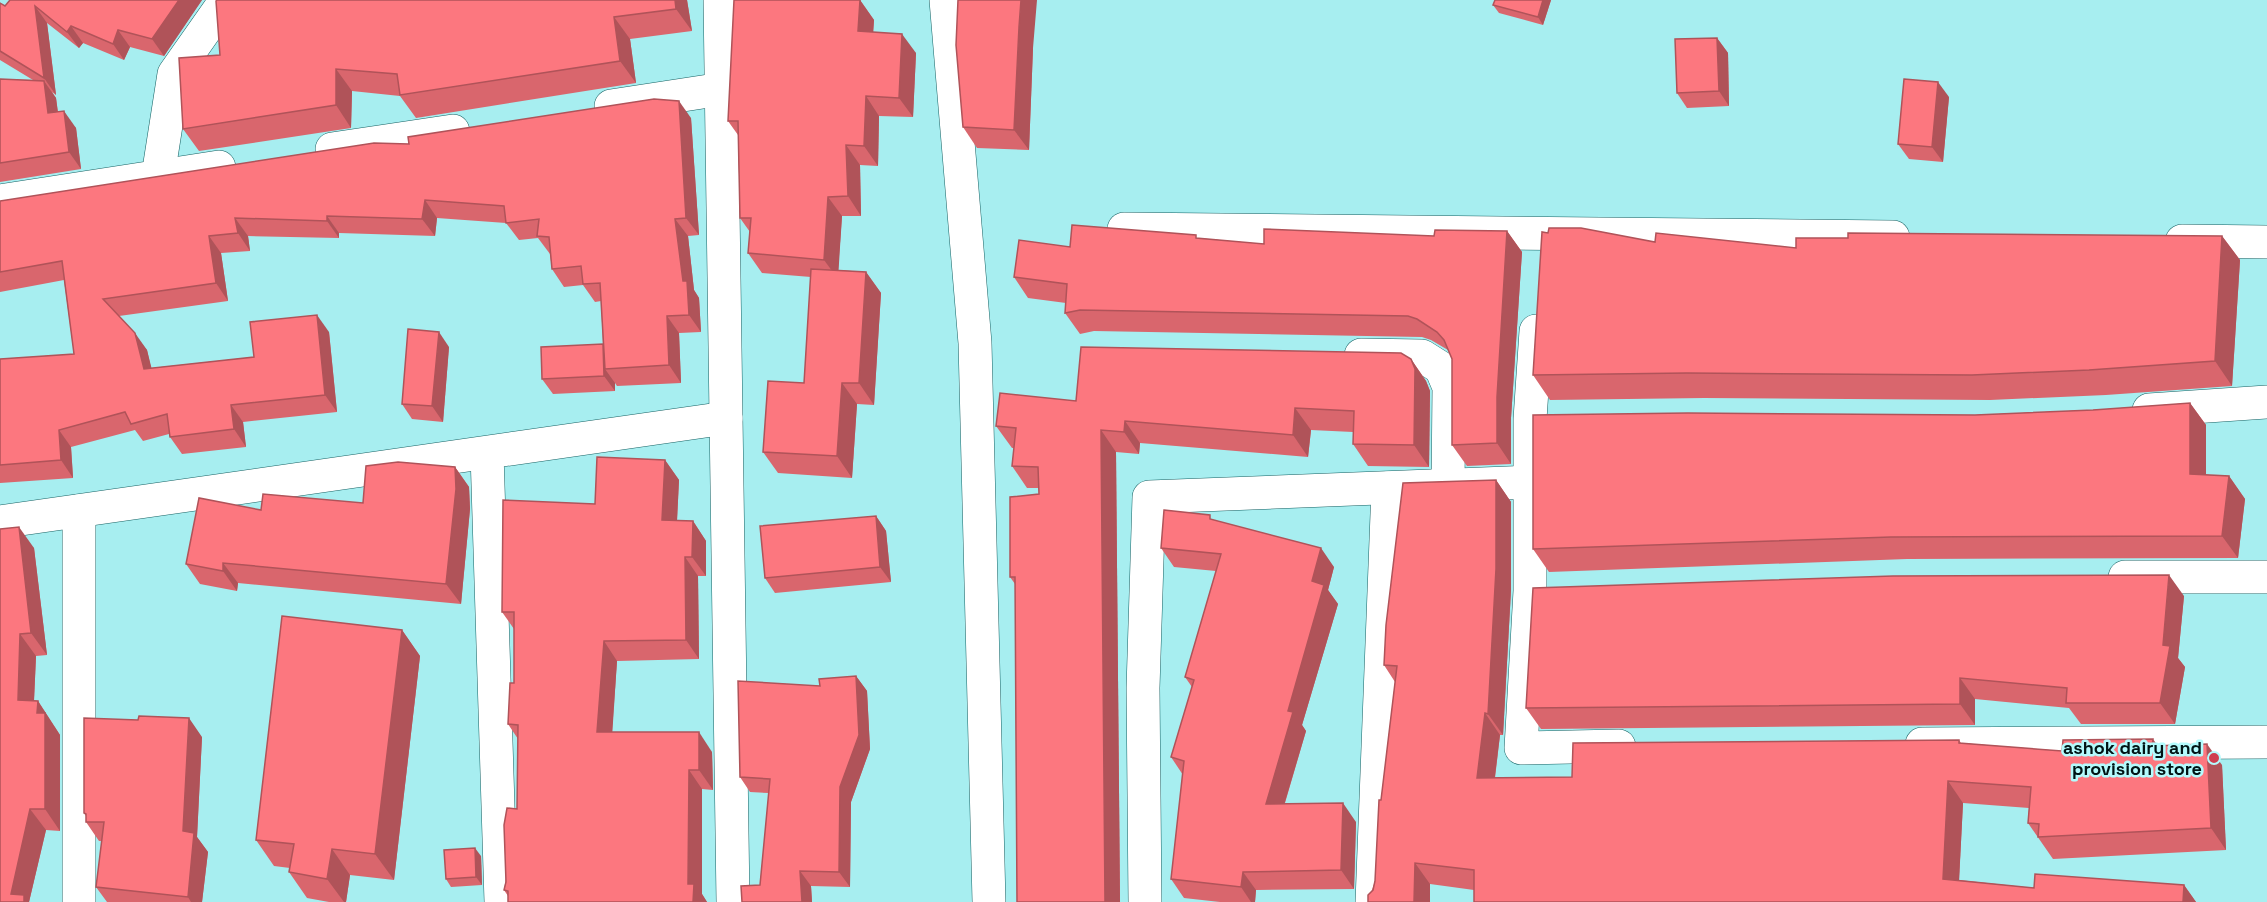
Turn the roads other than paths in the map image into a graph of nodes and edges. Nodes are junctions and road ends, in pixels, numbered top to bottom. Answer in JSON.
{"nodes":[{"id":1,"x":226,"y":0,"type":"edge"},
{"id":2,"x":720,"y":0,"type":"edge"},
{"id":3,"x":946,"y":0,"type":"edge"},
{"id":4,"x":722,"y":89,"type":"junction"},
{"id":5,"x":580,"y":111,"type":"edge"},
{"id":6,"x":487,"y":126,"type":"edge"},
{"id":7,"x":299,"y":154,"type":"edge"},
{"id":8,"x":252,"y":162,"type":"edge"},
{"id":9,"x":158,"y":176,"type":"junction"},
{"id":10,"x":0,"y":201,"type":"edge"},
{"id":11,"x":1124,"y":229,"type":"edge"},
{"id":12,"x":1542,"y":233,"type":"junction"},
{"id":13,"x":1922,"y":238,"type":"edge"},
{"id":14,"x":2148,"y":240,"type":"edge"},
{"id":15,"x":2267,"y":242,"type":"edge"},
{"id":16,"x":1540,"y":268,"type":"edge"},
{"id":17,"x":1538,"y":303,"type":"edge"},
{"id":18,"x":1329,"y":355,"type":"edge"},
{"id":19,"x":2267,"y":402,"type":"edge"},
{"id":20,"x":2119,"y":413,"type":"edge"},
{"id":21,"x":726,"y":418,"type":"junction"},
{"id":22,"x":1565,"y":418,"type":"edge"},
{"id":23,"x":1530,"y":419,"type":"junction"},
{"id":24,"x":487,"y":453,"type":"junction"},
{"id":25,"x":1530,"y":482,"type":"junction"},
{"id":26,"x":1448,"y":486,"type":"junction"},
{"id":27,"x":1388,"y":488,"type":"junction"},
{"id":28,"x":79,"y":511,"type":"junction"},
{"id":29,"x":0,"y":522,"type":"edge"},
{"id":30,"x":2099,"y":577,"type":"edge"},
{"id":31,"x":2267,"y":577,"type":"edge"},
{"id":32,"x":1565,"y":590,"type":"edge"},
{"id":33,"x":1530,"y":591,"type":"junction"},
{"id":34,"x":2267,"y":742,"type":"edge"},
{"id":35,"x":1896,"y":744,"type":"edge"},
{"id":36,"x":1646,"y":745,"type":"edge"},
{"id":37,"x":79,"y":902,"type":"edge"},
{"id":38,"x":501,"y":902,"type":"edge"},
{"id":39,"x":733,"y":902,"type":"edge"},
{"id":40,"x":989,"y":902,"type":"edge"},
{"id":41,"x":1145,"y":902,"type":"edge"},
{"id":42,"x":1372,"y":902,"type":"edge"}],
"edges":[{"from":1,"to":9,"type":"street"},
{"from":2,"to":4,"type":"street"},
{"from":3,"to":40,"type":"street"},
{"from":4,"to":5,"type":"street"},
{"from":4,"to":21,"type":"street"},
{"from":6,"to":7,"type":"street"},
{"from":8,"to":9,"type":"street"},
{"from":9,"to":10,"type":"street"},
{"from":11,"to":12,"type":"street"},
{"from":12,"to":13,"type":"street"},
{"from":12,"to":16,"type":"street"},
{"from":14,"to":15,"type":"street"},
{"from":17,"to":23,"type":"street"},
{"from":18,"to":26,"type":"street"},
{"from":19,"to":20,"type":"street"},
{"from":21,"to":24,"type":"street"},
{"from":21,"to":39,"type":"street"},
{"from":22,"to":23,"type":"street"},
{"from":23,"to":25,"type":"street"},
{"from":24,"to":28,"type":"street"},
{"from":24,"to":38,"type":"street"},
{"from":25,"to":26,"type":"street"},
{"from":25,"to":33,"type":"street"},
{"from":26,"to":27,"type":"street"},
{"from":27,"to":41,"type":"street"},
{"from":27,"to":42,"type":"street"},
{"from":28,"to":29,"type":"street"},
{"from":28,"to":37,"type":"street"},
{"from":30,"to":31,"type":"street"},
{"from":32,"to":33,"type":"street"},
{"from":33,"to":36,"type":"street"},
{"from":34,"to":35,"type":"street"}]}
